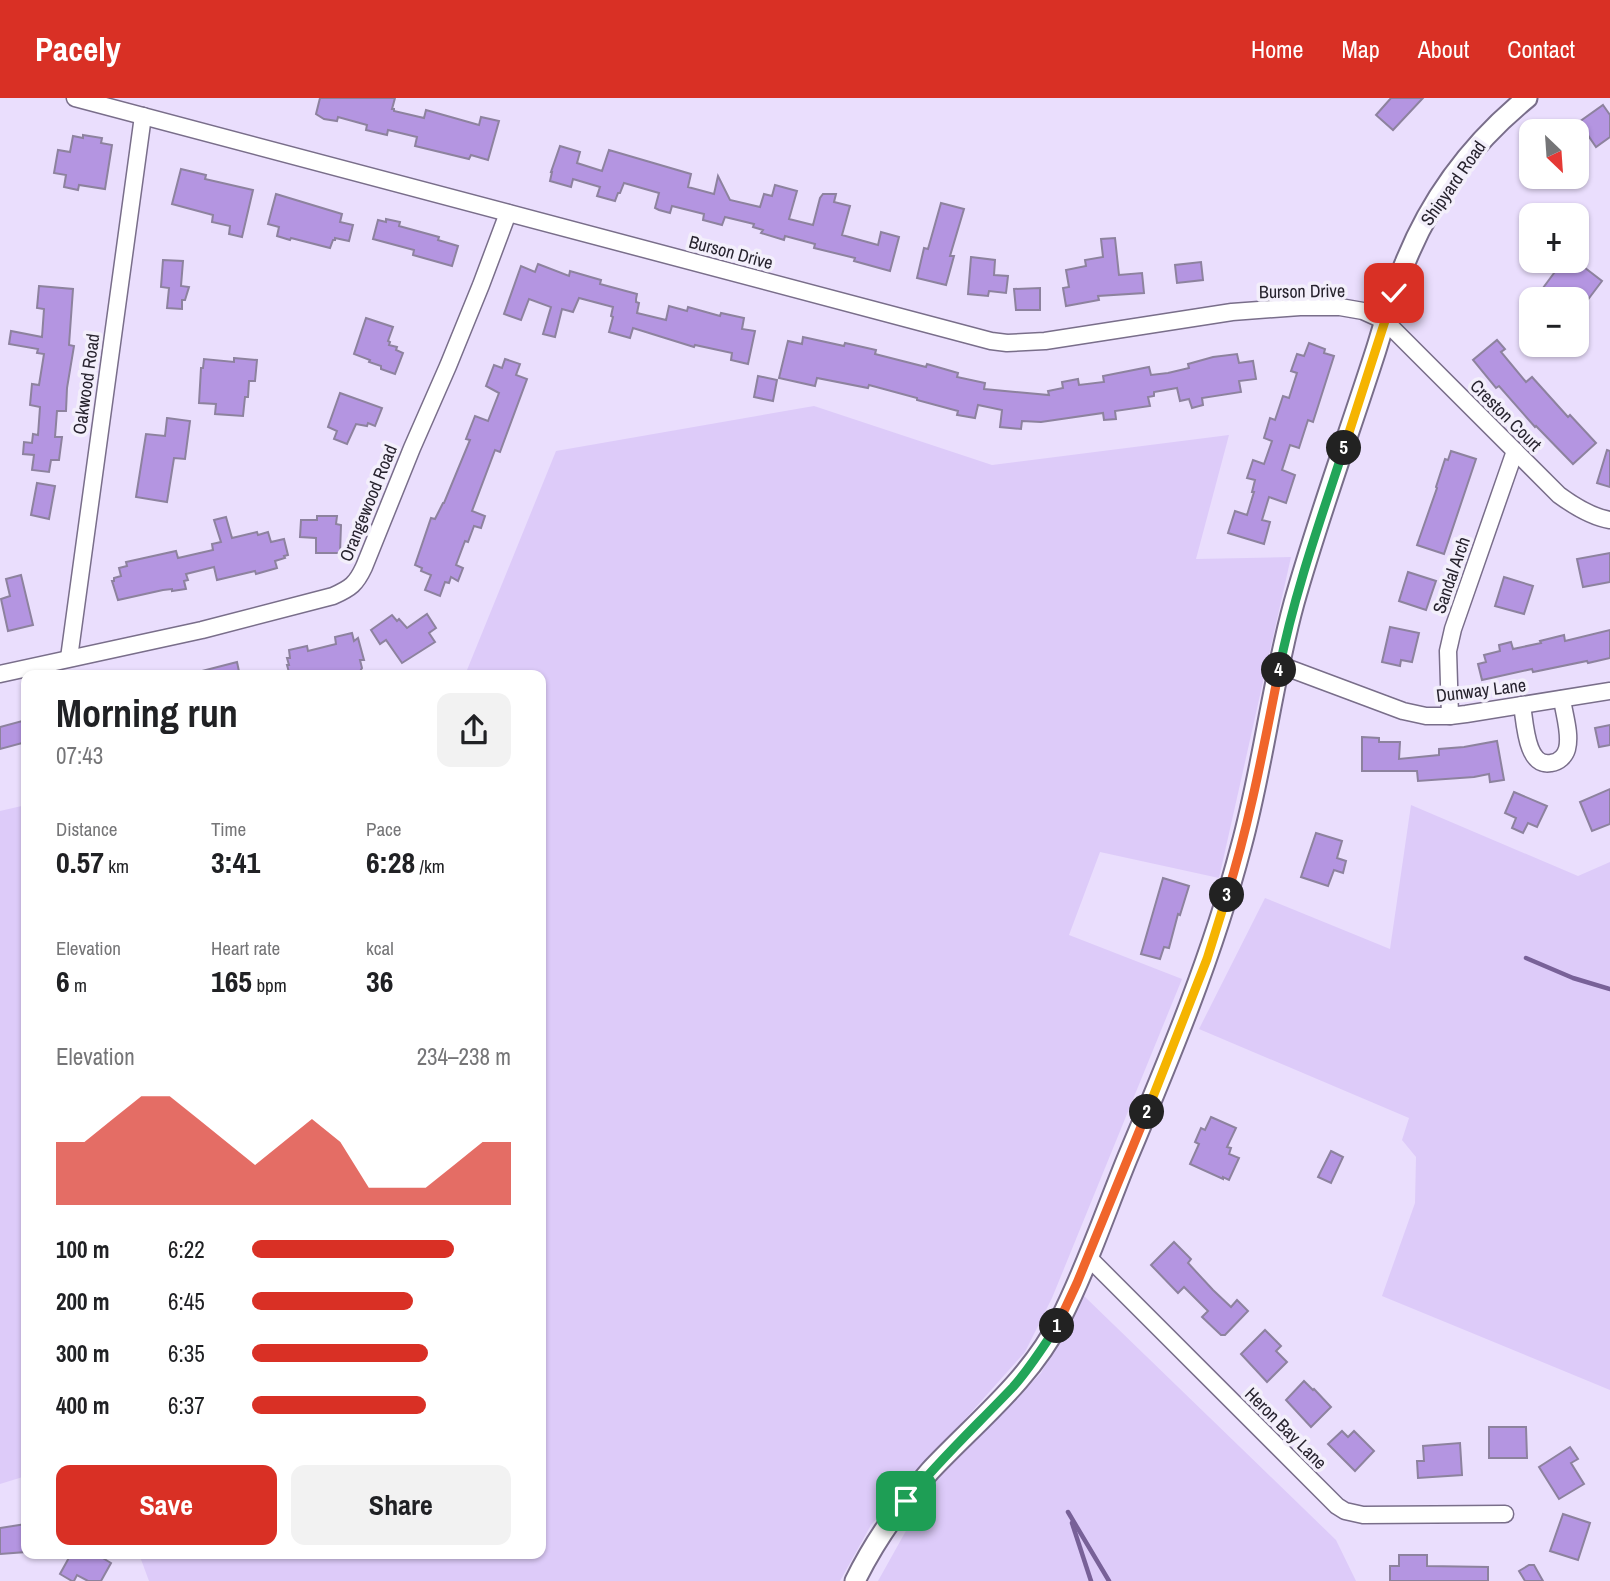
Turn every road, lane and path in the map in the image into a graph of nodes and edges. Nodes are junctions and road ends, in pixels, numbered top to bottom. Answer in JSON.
{"nodes":[{"id":1,"x":75,"y":98,"type":"edge"},
{"id":2,"x":1527,"y":98,"type":"edge"},
{"id":3,"x":143,"y":116,"type":"junction"},
{"id":4,"x":508,"y":213,"type":"junction"},
{"id":5,"x":1385,"y":321,"type":"junction"},
{"id":6,"x":1515,"y":451,"type":"junction"},
{"id":7,"x":1610,"y":520,"type":"edge"},
{"id":8,"x":69,"y":658,"type":"junction"},
{"id":9,"x":1280,"y":665,"type":"junction"},
{"id":10,"x":0,"y":674,"type":"edge"},
{"id":11,"x":1610,"y":691,"type":"edge"},
{"id":12,"x":1562,"y":699,"type":"junction"},
{"id":13,"x":1522,"y":705,"type":"junction"},
{"id":14,"x":1450,"y":716,"type":"junction"},
{"id":15,"x":1088,"y":1257,"type":"junction"},
{"id":16,"x":1505,"y":1514,"type":"dead end"},
{"id":17,"x":855,"y":1581,"type":"edge"}],
"edges":[{"from":1,"to":3,"type":"street","name":"Burson Drive"},
{"from":2,"to":5,"type":"street","name":"Shipyard Road"},
{"from":3,"to":4,"type":"street","name":"Burson Drive"},
{"from":3,"to":8,"type":"street","name":"Oakwood Road"},
{"from":4,"to":5,"type":"street","name":"Burson Drive"},
{"from":4,"to":8,"type":"street","name":"Orangewood Road"},
{"from":5,"to":6,"type":"street","name":"Creston Court"},
{"from":5,"to":9,"type":"street","name":"Shipyard Road"},
{"from":6,"to":7,"type":"street","name":"Creston Court"},
{"from":6,"to":14,"type":"street","name":"Sandal Arch"},
{"from":8,"to":10,"type":"street","name":"Orangewood Road"},
{"from":9,"to":14,"type":"street","name":"Dunway Lane"},
{"from":9,"to":15,"type":"street","name":"Shipyard Road"},
{"from":11,"to":12,"type":"street","name":"Dunway Lane"},
{"from":12,"to":13,"type":"street","name":"Dunway Lane"},
{"from":12,"to":13,"type":"street"},
{"from":13,"to":14,"type":"street","name":"Dunway Lane"},
{"from":15,"to":16,"type":"street","name":"Heron Bay Lane"},
{"from":15,"to":17,"type":"street","name":"Shipyard Road"}]}
